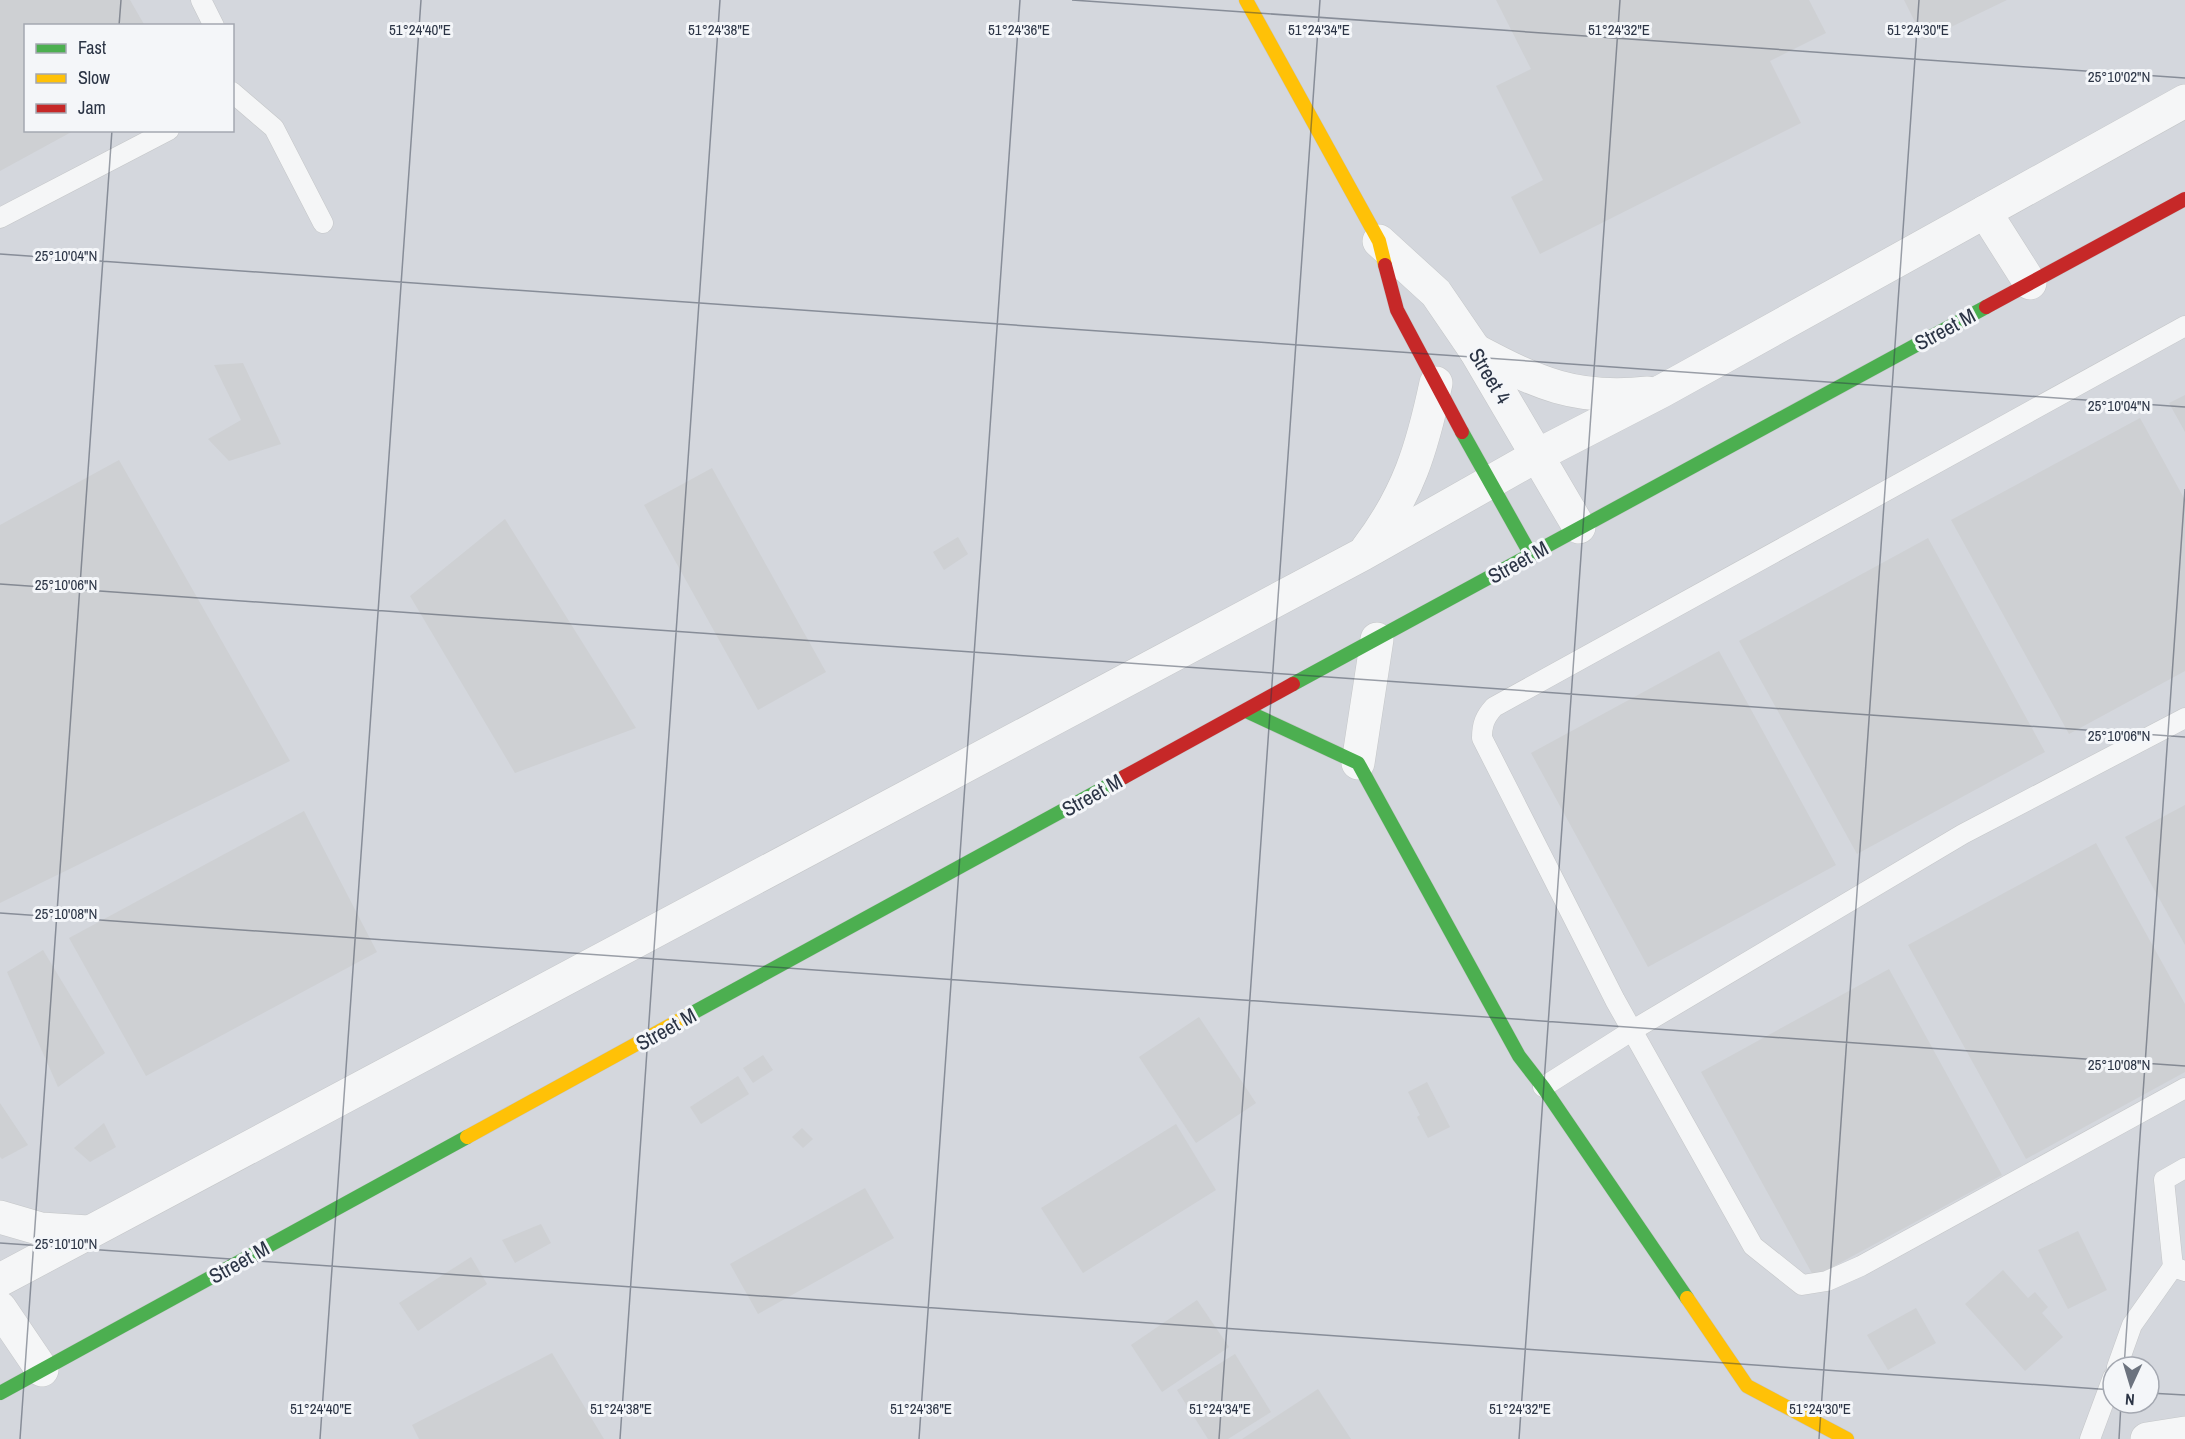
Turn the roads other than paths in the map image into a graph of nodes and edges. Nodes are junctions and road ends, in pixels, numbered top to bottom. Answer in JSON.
{"nodes":[{"id":1,"x":201,"y":0,"type":"edge"},
{"id":2,"x":1246,"y":0,"type":"edge"},
{"id":3,"x":213,"y":24,"type":"edge"},
{"id":4,"x":234,"y":94,"type":"edge"},
{"id":5,"x":2185,"y":101,"type":"edge"},
{"id":6,"x":165,"y":132,"type":"edge"},
{"id":7,"x":2185,"y":199,"type":"edge"},
{"id":8,"x":1985,"y":212,"type":"junction"},
{"id":9,"x":0,"y":218,"type":"edge"},
{"id":10,"x":323,"y":223,"type":"dead end"},
{"id":11,"x":1379,"y":241,"type":"junction"},
{"id":12,"x":2030,"y":283,"type":"junction"},
{"id":13,"x":2185,"y":326,"type":"edge"},
{"id":14,"x":1475,"y":350,"type":"junction"},
{"id":15,"x":1436,"y":383,"type":"junction"},
{"id":16,"x":1662,"y":392,"type":"junction"},
{"id":17,"x":1538,"y":455,"type":"junction"},
{"id":18,"x":1489,"y":483,"type":"junction"},
{"id":19,"x":1580,"y":527,"type":"junction"},
{"id":20,"x":1363,"y":554,"type":"junction"},
{"id":21,"x":1531,"y":555,"type":"junction"},
{"id":22,"x":1377,"y":639,"type":"junction"},
{"id":23,"x":1246,"y":711,"type":"junction"},
{"id":24,"x":2185,"y":718,"type":"edge"},
{"id":25,"x":1358,"y":763,"type":"junction"},
{"id":26,"x":1633,"y":1030,"type":"junction"},
{"id":27,"x":1543,"y":1087,"type":"junction"},
{"id":28,"x":2185,"y":1088,"type":"edge"},
{"id":29,"x":2185,"y":1168,"type":"edge"},
{"id":30,"x":0,"y":1217,"type":"edge"},
{"id":31,"x":88,"y":1232,"type":"junction"},
{"id":32,"x":2179,"y":1269,"type":"edge"},
{"id":33,"x":0,"y":1280,"type":"edge"},
{"id":34,"x":0,"y":1308,"type":"edge"},
{"id":35,"x":2121,"y":1355,"type":"edge"},
{"id":36,"x":42,"y":1370,"type":"junction"},
{"id":37,"x":0,"y":1393,"type":"edge"},
{"id":38,"x":2101,"y":1409,"type":"edge"},
{"id":39,"x":2185,"y":1433,"type":"edge"},
{"id":40,"x":1847,"y":1439,"type":"edge"},
{"id":41,"x":2090,"y":1439,"type":"edge"},
{"id":42,"x":2147,"y":1439,"type":"edge"}],
"edges":[{"from":1,"to":3,"type":"lane"},
{"from":2,"to":11,"type":"street","name":"Street 4"},
{"from":4,"to":10,"type":"lane"},
{"from":5,"to":8,"type":"street"},
{"from":6,"to":9,"type":"lane"},
{"from":7,"to":12,"type":"street","name":"Street M"},
{"from":8,"to":12,"type":"street"},
{"from":8,"to":16,"type":"street"},
{"from":11,"to":14,"type":"street","name":"Street 4"},
{"from":11,"to":15,"type":"street","name":"Street 4"},
{"from":12,"to":19,"type":"street","name":"Street M"},
{"from":13,"to":26,"type":"lane"},
{"from":14,"to":16,"type":"street"},
{"from":14,"to":17,"type":"street","name":"Street 4"},
{"from":15,"to":18,"type":"street","name":"Street 4"},
{"from":15,"to":20,"type":"street"},
{"from":16,"to":17,"type":"street"},
{"from":17,"to":18,"type":"street"},
{"from":17,"to":19,"type":"street","name":"Street 4"},
{"from":18,"to":20,"type":"street"},
{"from":18,"to":21,"type":"street","name":"Street 4"},
{"from":19,"to":21,"type":"street","name":"Street M"},
{"from":20,"to":31,"type":"street"},
{"from":21,"to":22,"type":"street","name":"Street M"},
{"from":22,"to":23,"type":"street","name":"Street M"},
{"from":22,"to":25,"type":"street"},
{"from":23,"to":25,"type":"street"},
{"from":23,"to":36,"type":"street","name":"Street M"},
{"from":24,"to":26,"type":"lane"},
{"from":25,"to":27,"type":"street"},
{"from":26,"to":27,"type":"lane"},
{"from":26,"to":28,"type":"lane"},
{"from":27,"to":40,"type":"street"},
{"from":29,"to":32,"type":"lane"},
{"from":30,"to":31,"type":"street"},
{"from":31,"to":33,"type":"street"},
{"from":32,"to":35,"type":"lane"},
{"from":34,"to":36,"type":"street"},
{"from":36,"to":37,"type":"street","name":"Street M"},
{"from":38,"to":41,"type":"lane"},
{"from":39,"to":42,"type":"street"}]}
